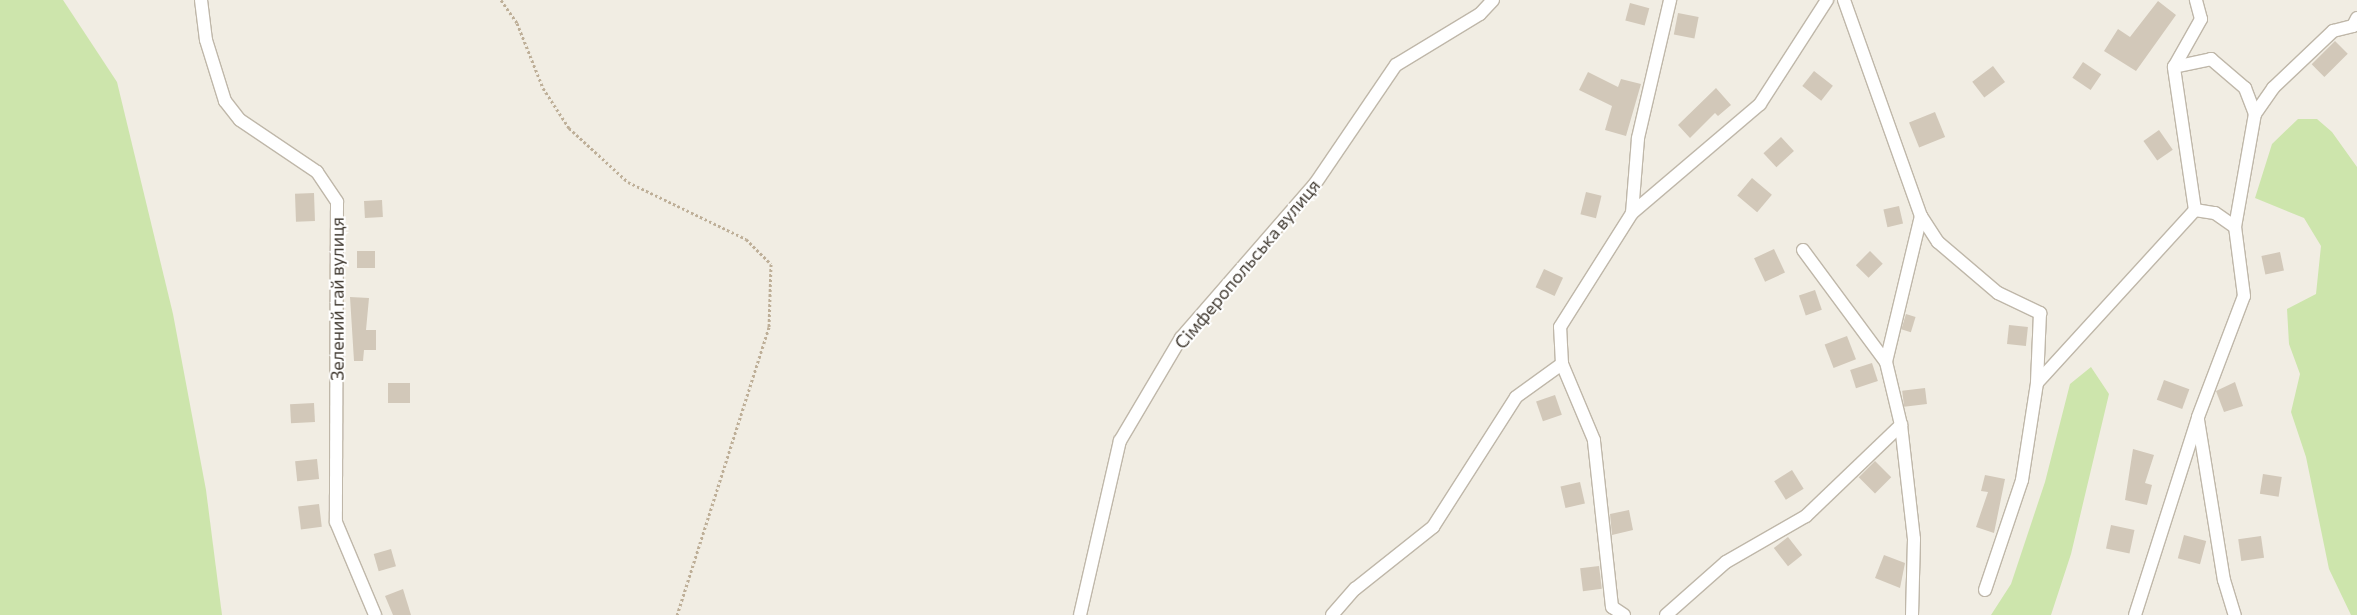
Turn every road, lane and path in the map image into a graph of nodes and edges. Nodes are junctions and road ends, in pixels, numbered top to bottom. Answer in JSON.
{"nodes":[{"id":1,"x":201,"y":0,"type":"edge"},
{"id":2,"x":501,"y":0,"type":"edge"},
{"id":3,"x":1494,"y":0,"type":"edge"},
{"id":4,"x":1670,"y":0,"type":"edge"},
{"id":5,"x":1827,"y":0,"type":"edge"},
{"id":6,"x":1844,"y":0,"type":"edge"},
{"id":7,"x":2196,"y":0,"type":"edge"},
{"id":8,"x":2356,"y":26,"type":"edge"},
{"id":9,"x":2174,"y":68,"type":"junction"},
{"id":10,"x":2255,"y":114,"type":"junction"},
{"id":11,"x":2196,"y":210,"type":"junction"},
{"id":12,"x":1632,"y":214,"type":"junction"},
{"id":13,"x":1921,"y":216,"type":"junction"},
{"id":14,"x":2235,"y":227,"type":"junction"},
{"id":15,"x":1803,"y":250,"type":"dead end"},
{"id":16,"x":1886,"y":362,"type":"junction"},
{"id":17,"x":1562,"y":364,"type":"junction"},
{"id":18,"x":2037,"y":383,"type":"junction"},
{"id":19,"x":2198,"y":417,"type":"junction"},
{"id":20,"x":1901,"y":425,"type":"junction"},
{"id":21,"x":1986,"y":590,"type":"dead end"},
{"id":22,"x":374,"y":615,"type":"edge"},
{"id":23,"x":677,"y":615,"type":"edge"},
{"id":24,"x":1080,"y":615,"type":"edge"},
{"id":25,"x":1332,"y":615,"type":"edge"},
{"id":26,"x":1624,"y":615,"type":"edge"},
{"id":27,"x":1666,"y":615,"type":"edge"},
{"id":28,"x":1912,"y":615,"type":"edge"},
{"id":29,"x":2135,"y":615,"type":"edge"},
{"id":30,"x":2236,"y":615,"type":"edge"}],
"edges":[{"from":1,"to":22,"type":"street","name":"Зелений гай вулиця"},
{"from":2,"to":23,"type":"path"},
{"from":3,"to":24,"type":"street","name":"Сімферопольська вулиця"},
{"from":4,"to":12,"type":"street"},
{"from":5,"to":12,"type":"street"},
{"from":6,"to":13,"type":"street"},
{"from":7,"to":9,"type":"street"},
{"from":8,"to":10,"type":"street"},
{"from":9,"to":10,"type":"street"},
{"from":9,"to":11,"type":"street"},
{"from":10,"to":14,"type":"street"},
{"from":11,"to":14,"type":"street"},
{"from":11,"to":18,"type":"street"},
{"from":12,"to":17,"type":"street"},
{"from":13,"to":16,"type":"street"},
{"from":13,"to":18,"type":"street"},
{"from":14,"to":19,"type":"street"},
{"from":15,"to":16,"type":"street"},
{"from":16,"to":20,"type":"street"},
{"from":17,"to":25,"type":"street"},
{"from":17,"to":26,"type":"street"},
{"from":18,"to":21,"type":"street"},
{"from":19,"to":29,"type":"street"},
{"from":19,"to":30,"type":"street"},
{"from":20,"to":27,"type":"street"},
{"from":20,"to":28,"type":"street"}]}
